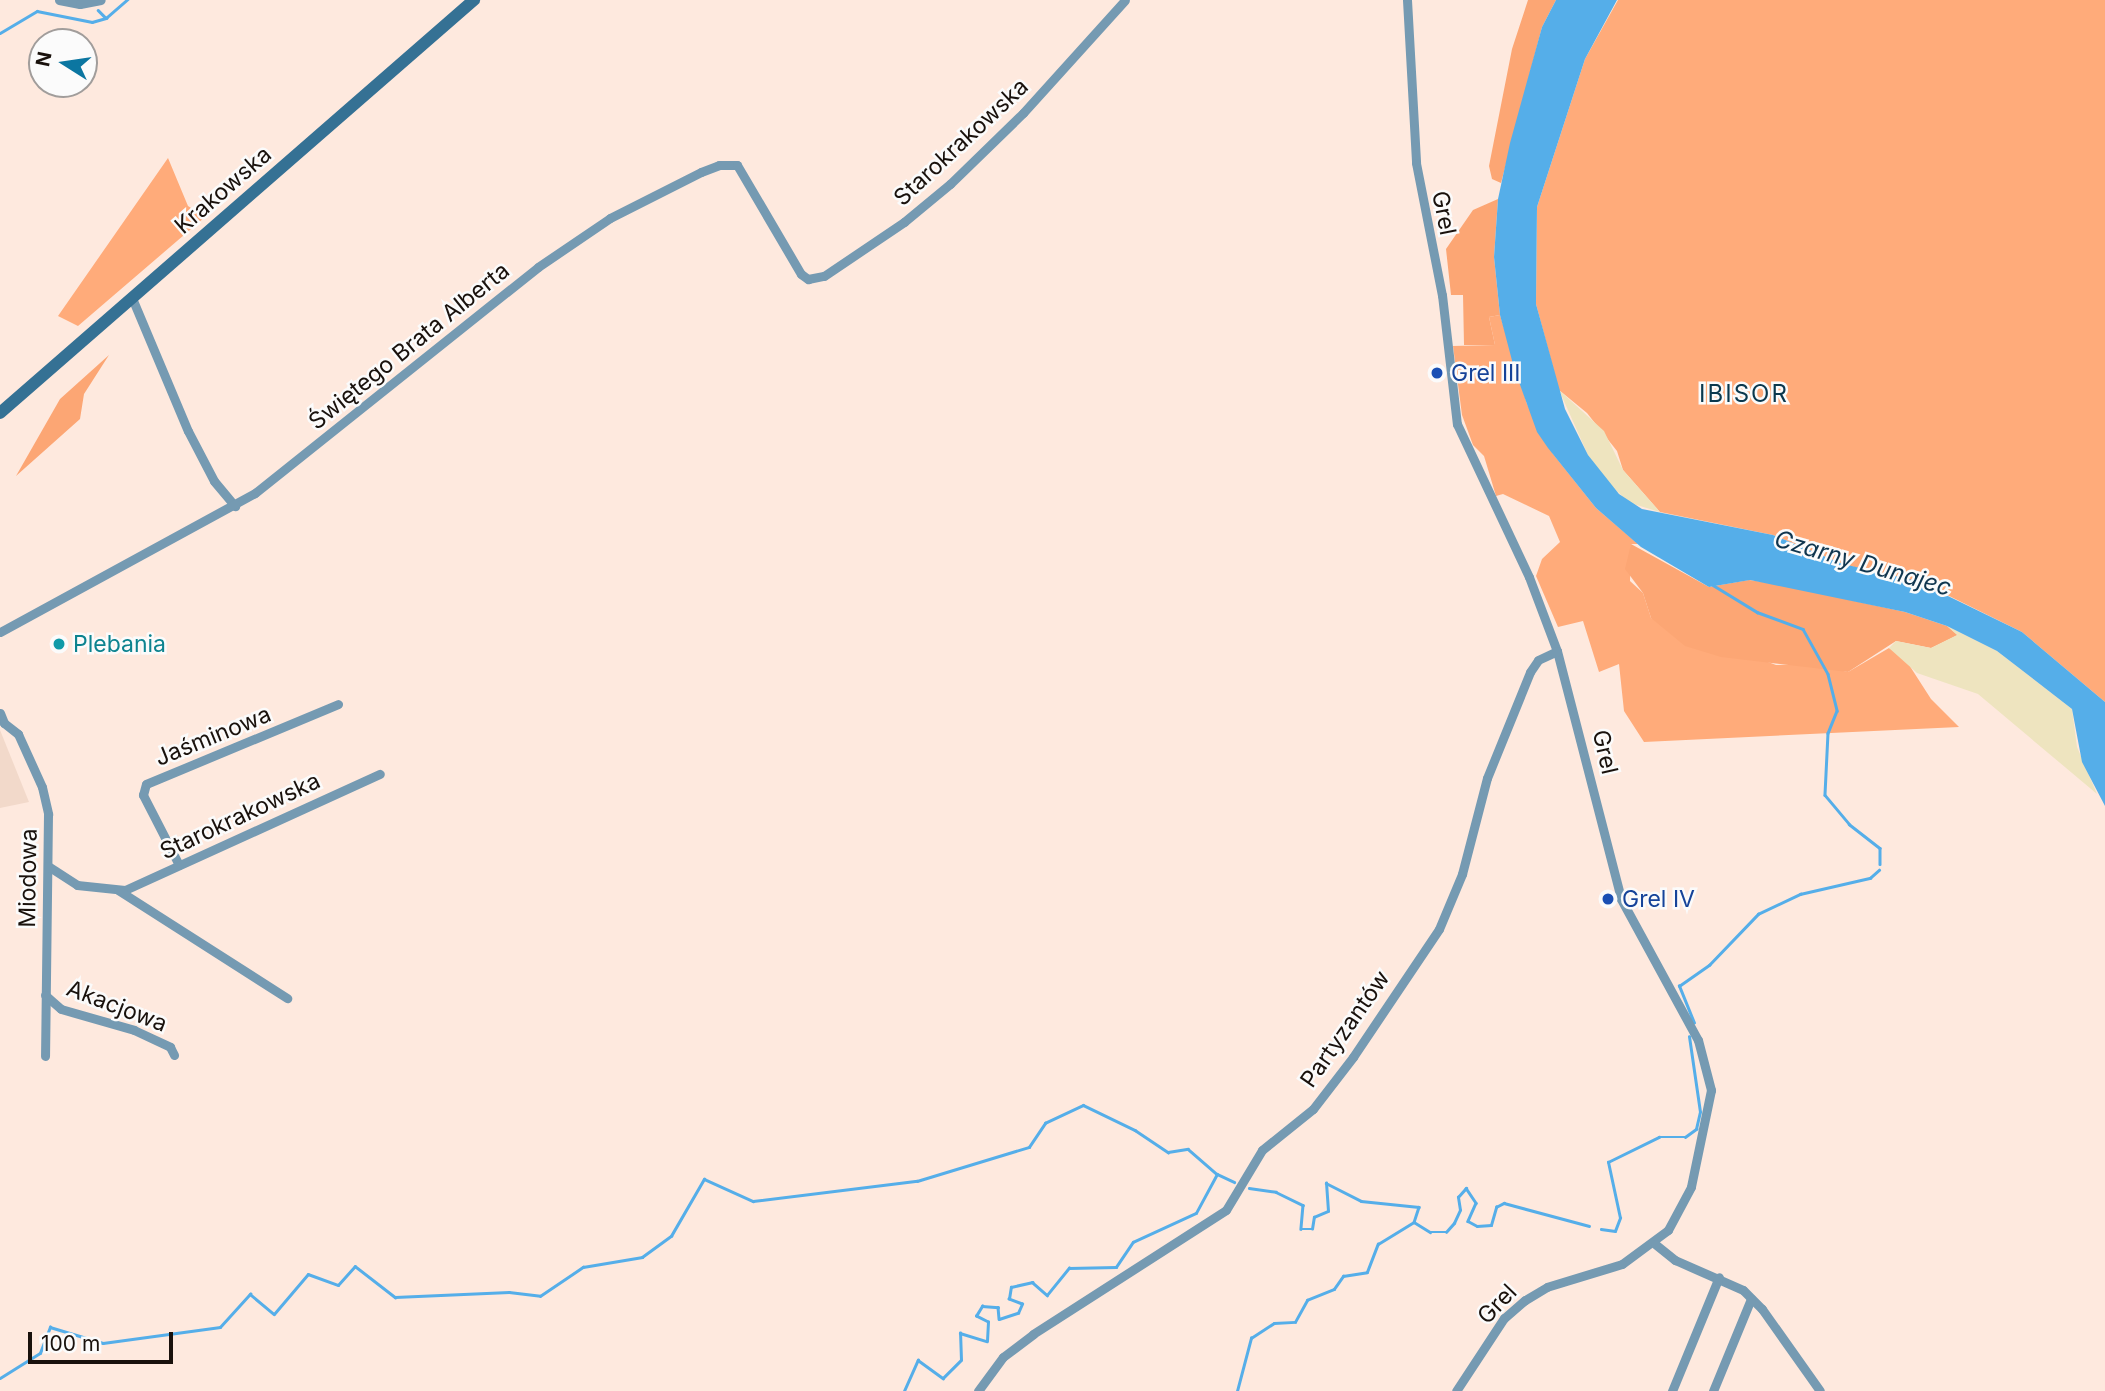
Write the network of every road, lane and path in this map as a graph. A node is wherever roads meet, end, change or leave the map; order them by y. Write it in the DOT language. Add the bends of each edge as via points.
graph roads {
  1 [pos="101,0"];
  2 [pos="474,0"];
  3 [pos="1125,0"];
  4 [pos="1408,0"];
  5 [pos="61,1"];
  6 [pos="801,274"];
  7 [pos="132,298"];
  8 [pos="0,413"];
  9 [pos="234,506"];
  10 [pos="0,632"];
  11 [pos="1558,651"];
  12 [pos="338,705"];
  13 [pos="0,713"];
  14 [pos="380,774"];
  15 [pos="178,865"];
  16 [pos="48,866"];
  17 [pos="116,889"];
  18 [pos="45,995"];
  19 [pos="287,998"];
  20 [pos="174,1055"];
  21 [pos="45,1056"];
  22 [pos="1655,1244"];
  23 [pos="1720,1277"];
  24 [pos="1751,1298"];
  25 [pos="978,1391"];
  26 [pos="1456,1391"];
  27 [pos="1672,1391"];
  28 [pos="1713,1391"];
  29 [pos="1820,1391"];
  1 -- 5 [label="street"];
  2 -- 7 [label="main road, Krakowska"];
  3 -- 6 [label="street, Starokrakowska" via="1023,113 926,205 824,276 808,279"];
  4 -- 11 [label="street, Grel" via="1416,163 1442,295 1457,424 1529,577"];
  6 -- 9 [label="street, Świętego Brata Alberta" via="744,171 732,163 701,172 610,218 538,267 280,476"];
  7 -- 8 [label="main road, Krakowska"];
  7 -- 9 [label="street" via="188,431 214,481"];
  9 -- 10 [label="street, Świętego Brata Alberta"];
  11 -- 22 [label="street, Grel" via="1621,900 1698,1040 1710,1079 1710,1106 1690,1187 1676,1218"];
  11 -- 25 [label="street, Partyzantów" via="1538,660 1530,672 1487,778 1462,874 1439,929 1313,1109 1262,1150 1226,1210 1033,1334 1003,1357"];
  12 -- 15 [label="street, Jaśminowa" via="146,784 143,795"];
  13 -- 16 [label="street, Miodowa" via="18,734 42,787 48,814"];
  14 -- 15 [label="street, Starokrakowska"];
  15 -- 17 [label="street, Starokrakowska" via="125,890"];
  16 -- 17 [label="street, Starokrakowska" via="76,885"];
  16 -- 18 [label="street, Miodowa"];
  17 -- 19 [label="street, Starokrakowska"];
  18 -- 20 [label="street, Akacjowa" via="61,1009 134,1030 170,1047"];
  18 -- 21 [label="street, Miodowa"];
  22 -- 23 [label="street" via="1675,1260"];
  22 -- 26 [label="street, Grel" via="1622,1264 1547,1287 1525,1300 1504,1318"];
  23 -- 24 [label="street"];
  23 -- 27 [label="street"];
  24 -- 28 [label="street"];
  24 -- 29 [label="street"];
}
